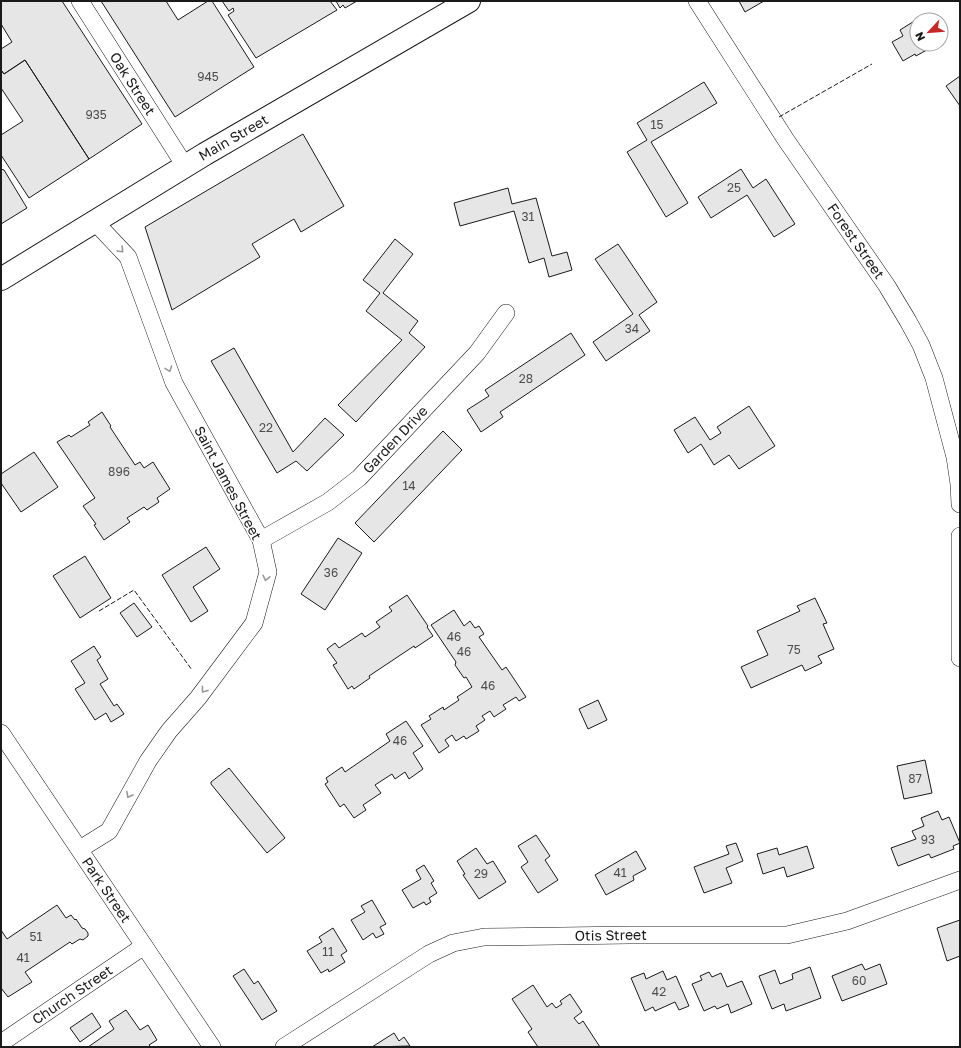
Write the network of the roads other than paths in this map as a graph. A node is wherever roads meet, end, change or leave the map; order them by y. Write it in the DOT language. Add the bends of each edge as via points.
graph roads {
  1 [pos="80,1"];
  2 [pos="468,1"];
  3 [pos="697,1"];
  4 [pos="185,166"];
  5 [pos="94,221"];
  6 [pos="1,279"];
  7 [pos="506,313"];
  8 [pos="960,504"];
  9 [pos="960,536"];
  10 [pos="261,540"];
  11 [pos="960,658"];
  12 [pos="1,733"];
  13 [pos="80,850"];
  14 [pos="960,880"];
  15 [pos="144,946"];
  16 [pos="1,1043"];
  17 [pos="212,1047"];
  18 [pos="284,1047"];
  1 -- 4 [label="street, Oak Street"];
  2 -- 4 [label="main road, Main Street"];
  3 -- 8 [label="street, Forest Street" via="786,140 887,286 912,327 936,385 955,457"];
  4 -- 5 [label="main road, Main Street"];
  5 -- 6 [label="main road, Main Street"];
  5 -- 10 [label="street, Saint James Street, one-way" via="128,257 174,383"];
  7 -- 10 [label="street, Garden Drive" via="477,353 359,478 328,502"];
  9 -- 11 [label="street"];
  10 -- 13 [label="street, Saint James Street, one-way" via="268,572 254,623 148,761 109,831"];
  12 -- 13 [label="street, Park Street"];
  13 -- 15 [label="street, Park Street"];
  14 -- 18 [label="street, Otis Street" via="847,921 787,935 491,937 453,943 429,954"];
  15 -- 16 [label="street, Church Street"];
  15 -- 17 [label="street, Park Street"];
}
